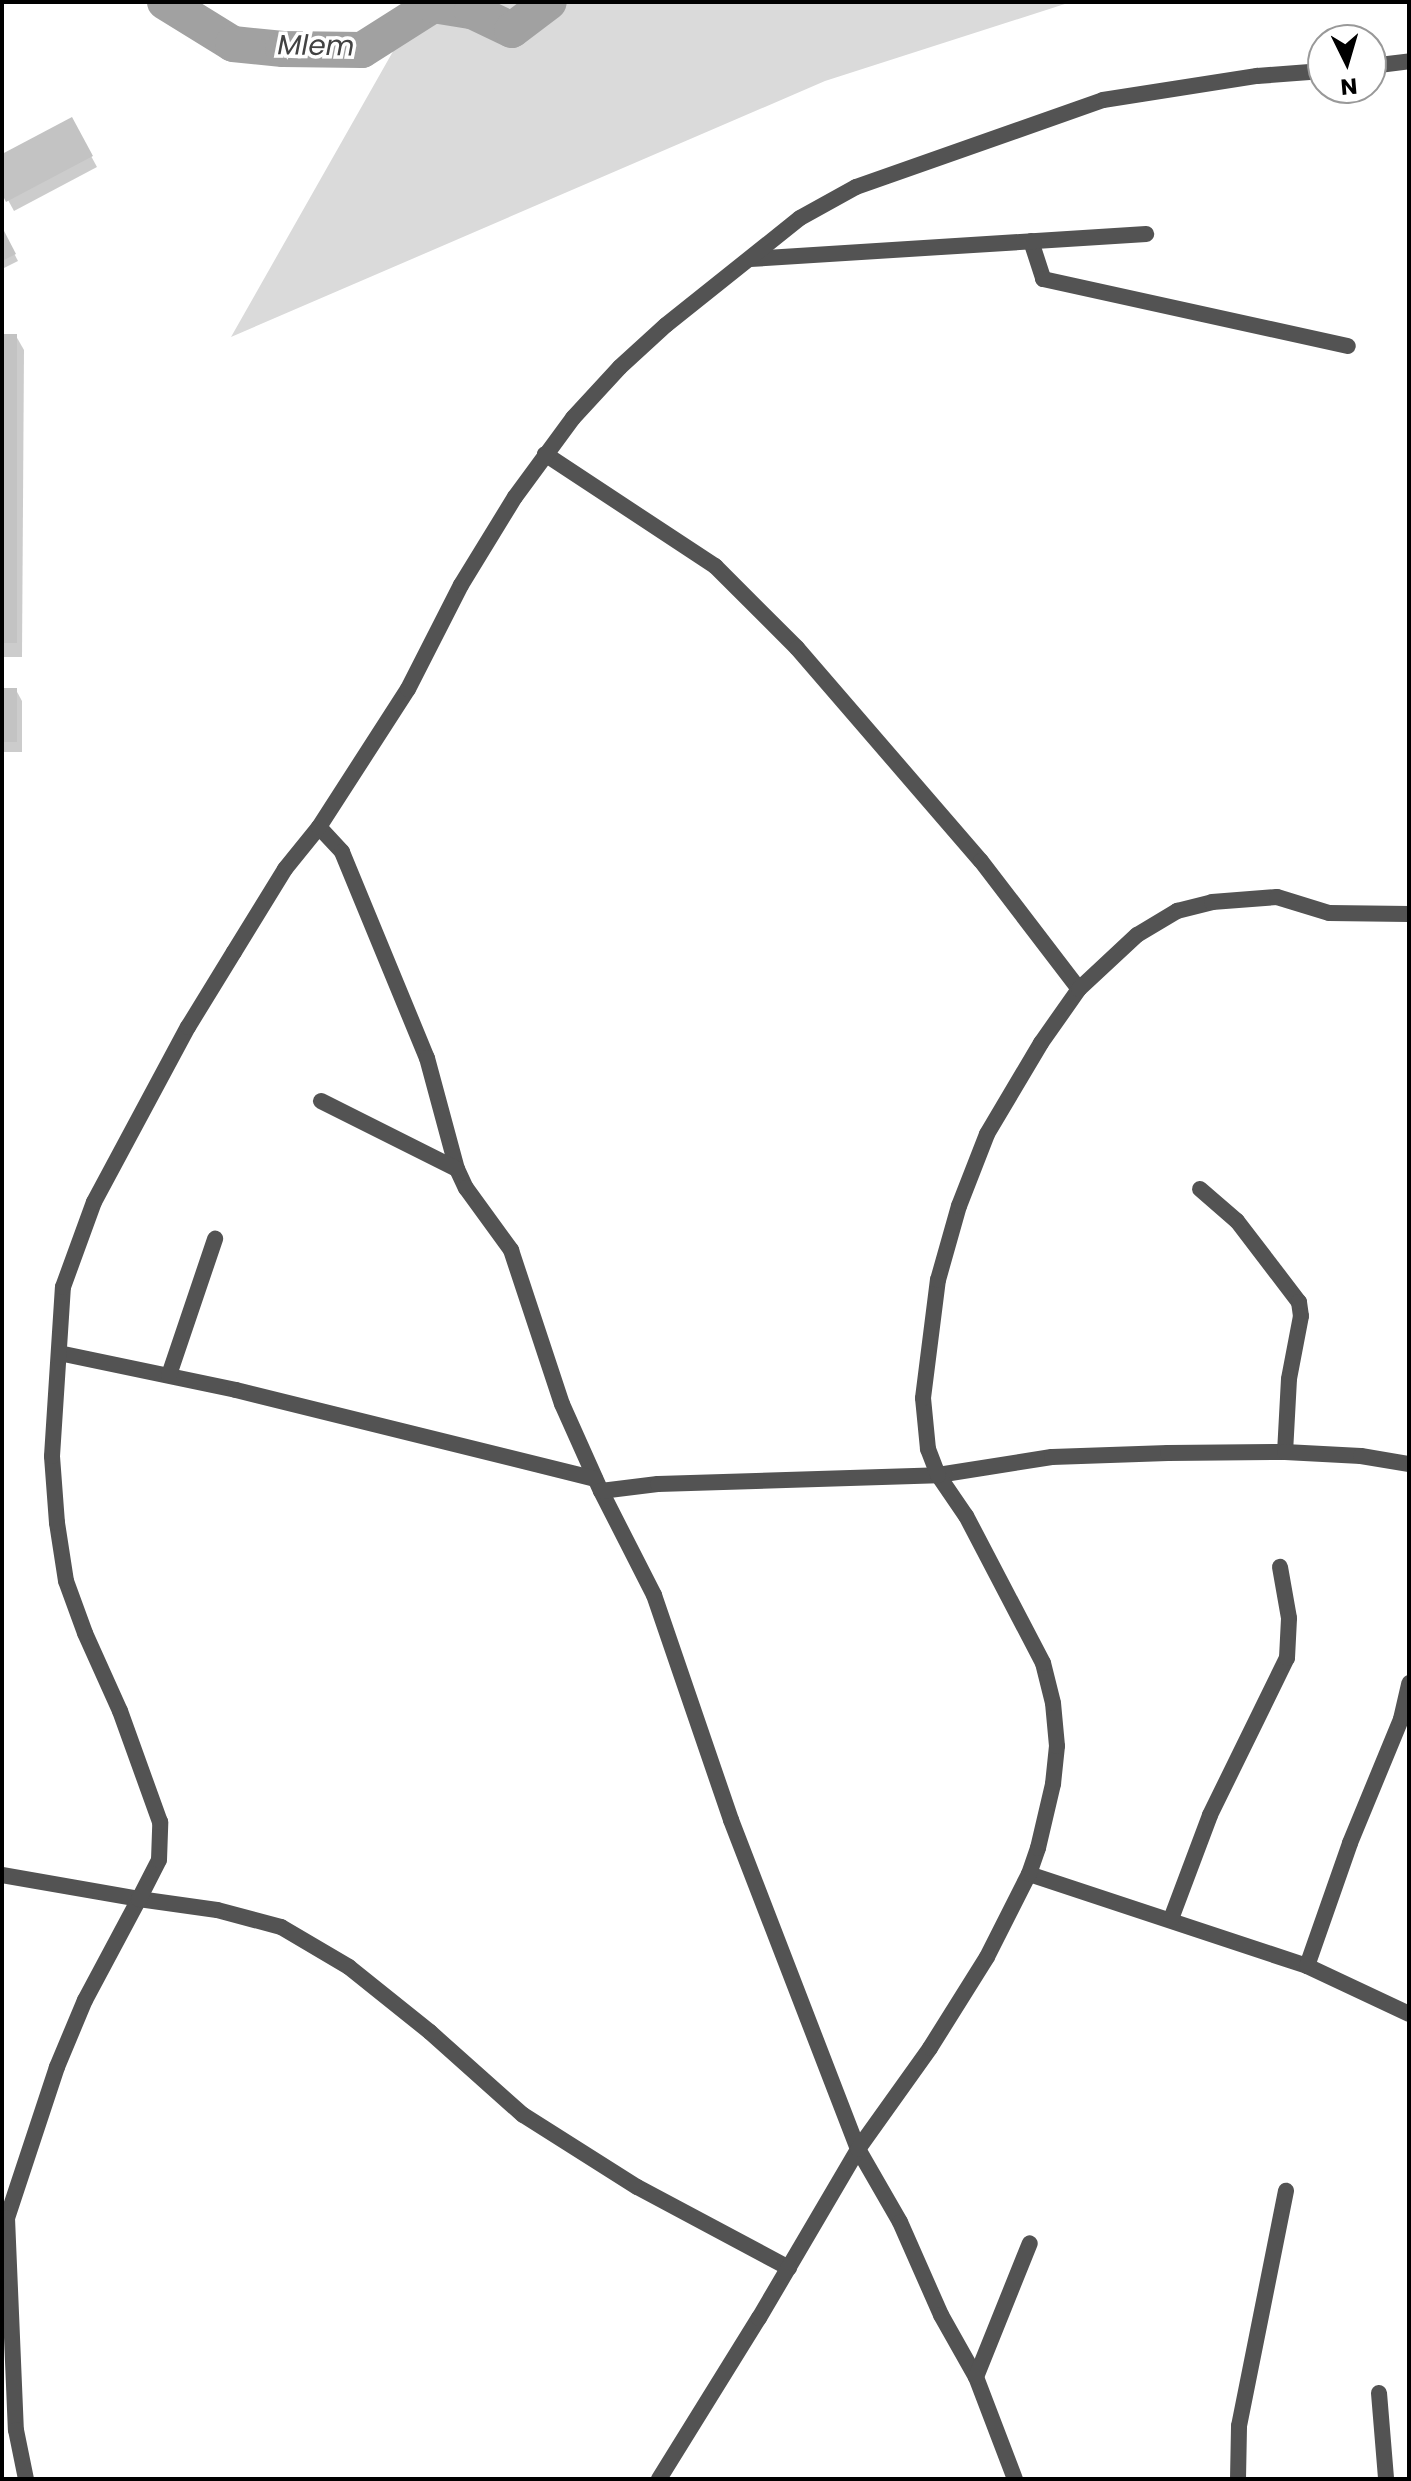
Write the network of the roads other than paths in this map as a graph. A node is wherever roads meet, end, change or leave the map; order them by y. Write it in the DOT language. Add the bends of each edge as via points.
graph roads {
  1 [pos="1409,61"];
  2 [pos="1387,64"];
  3 [pos="1307,72"];
  4 [pos="1146,234"];
  5 [pos="1031,241"];
  6 [pos="750,259"];
  7 [pos="1348,346"];
  8 [pos="545,454"];
  9 [pos="319,827"];
  10 [pos="1409,914"];
  11 [pos="1079,989"];
  12 [pos="321,1101"];
  13 [pos="457,1169"];
  14 [pos="1200,1189"];
  15 [pos="215,1239"];
  16 [pos="59,1353"];
  17 [pos="169,1375"];
  18 [pos="1285,1452"];
  19 [pos="1409,1464"];
  20 [pos="938,1475"];
  21 [pos="598,1485"];
  22 [pos="1280,1567"];
  23 [pos="1409,1683"];
  24 [pos="1029,1874"];
  25 [pos="2,1875"];
  26 [pos="139,1899"];
  27 [pos="1171,1919"];
  28 [pos="1307,1966"];
  29 [pos="1409,2014"];
  30 [pos="858,2149"];
  31 [pos="1286,2191"];
  32 [pos="1030,2243"];
  33 [pos="789,2268"];
  34 [pos="976,2377"];
  35 [pos="1379,2393"];
  36 [pos="26,2479"];
  37 [pos="659,2479"];
  38 [pos="1015,2479"];
  39 [pos="1238,2479"];
  40 [pos="1386,2479"];
  1 -- 2 [label="street"];
  3 -- 6 [label="street" via="1103,100 1064,111 856,187 800,218"];
  4 -- 5 [label="street"];
  5 -- 6 [label="street"];
  5 -- 7 [label="street" via="1043,279"];
  6 -- 8 [label="street" via="620,367"];
  8 -- 9 [label="street" via="461,585 408,689"];
  8 -- 11 [label="street" via="715,566 797,648 981,861"];
  9 -- 13 [label="street" via="342,852 427,1058"];
  9 -- 16 [label="street" via="285,869 188,1027 94,1202 63,1287"];
  10 -- 11 [label="street" via="1329,913 1277,897 1212,902 1177,911 1137,935"];
  11 -- 20 [label="street" via="987,1134 955,1221 938,1280 923,1398 928,1449"];
  12 -- 13 [label="street"];
  13 -- 21 [label="street" via="511,1250 562,1404"];
  14 -- 18 [label="street" via="1237,1221 1299,1302"];
  15 -- 17 [label="street"];
  16 -- 17 [label="street"];
  16 -- 26 [label="street" via="52,1456 66,1581 160,1822 159,1860"];
  17 -- 21 [label="street"];
  18 -- 19 [label="street"];
  18 -- 20 [label="street" via="1052,1457"];
  20 -- 21 [label="street"];
  20 -- 24 [label="street" via="966,1516 1043,1663 1053,1703 1053,1784"];
  21 -- 30 [label="street" via="654,1595 731,1820"];
  22 -- 27 [label="street" via="1289,1618 1287,1658 1210,1815"];
  23 -- 28 [label="street" via="1401,1719"];
  24 -- 27 [label="street"];
  24 -- 30 [label="street" via="979,1970"];
  25 -- 26 [label="street"];
  26 -- 33 [label="street" via="217,1910 281,1927 349,1967 523,2115 637,2187"];
  26 -- 36 [label="street" via="85,2000 57,2067 7,2218 16,2430"];
  27 -- 28 [label="street"];
  28 -- 29 [label="street"];
  30 -- 33 [label="street"];
  30 -- 34 [label="street"];
  31 -- 39 [label="street" via="1239,2426"];
  32 -- 34 [label="street"];
  33 -- 37 [label="street"];
  34 -- 38 [label="street"];
  35 -- 40 [label="street"];
}
